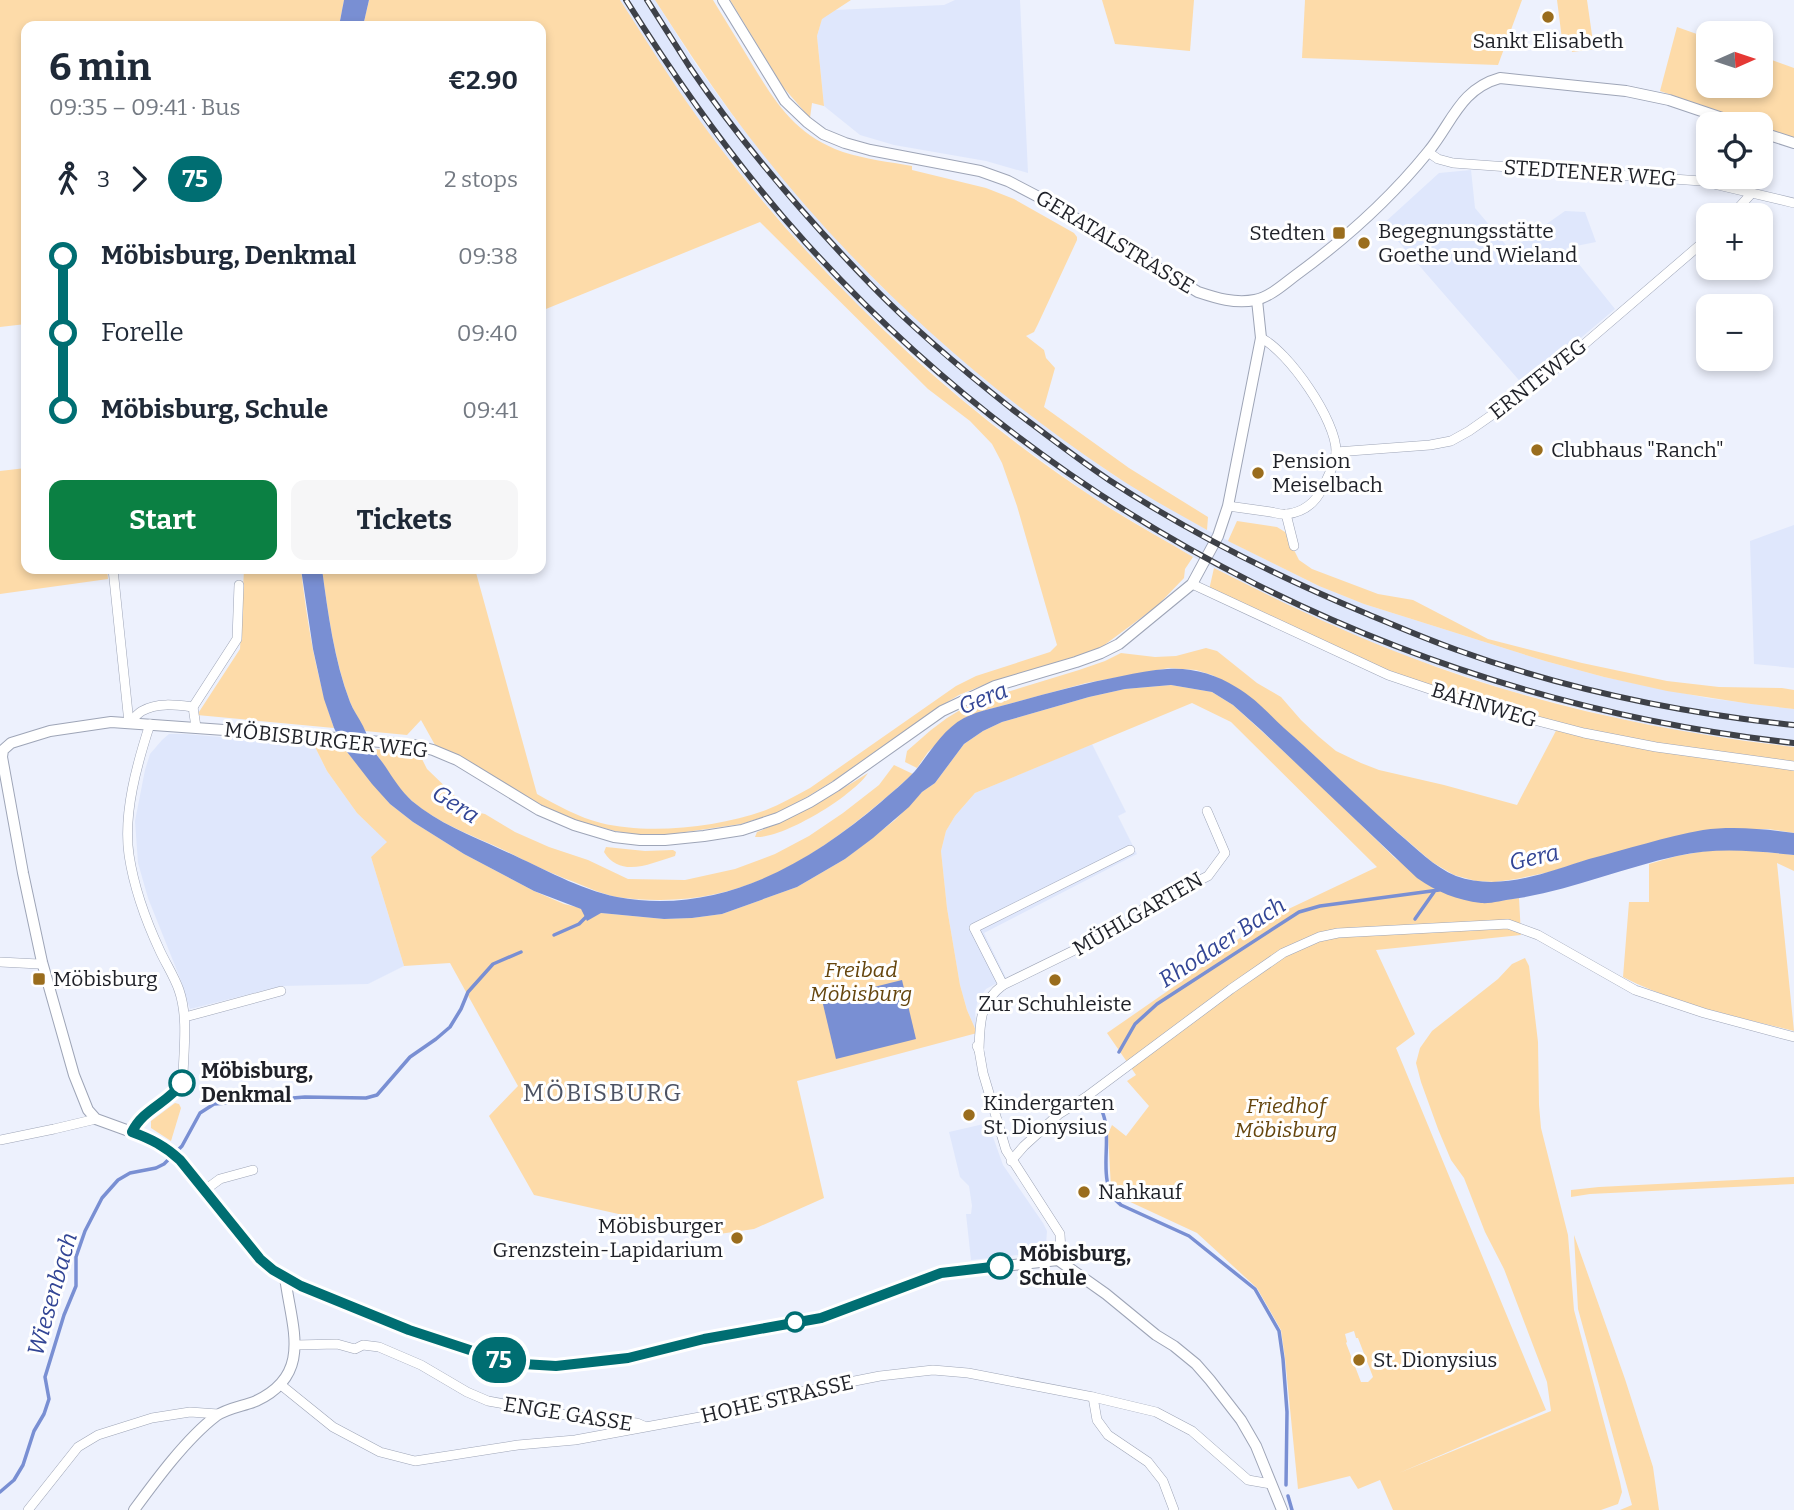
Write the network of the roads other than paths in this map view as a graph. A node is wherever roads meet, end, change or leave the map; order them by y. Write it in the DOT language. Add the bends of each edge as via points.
graph roads {
  1 [pos="723,0"];
  2 [pos="1704,112"];
  3 [pos="1773,136"];
  4 [pos="1794,143"];
  5 [pos="1429,152"];
  6 [pos="1751,194"];
  7 [pos="1743,203"];
  8 [pos="1794,203"];
  9 [pos="1696,248"];
  10 [pos="1256,300"];
  11 [pos="1261,338"];
  12 [pos="1336,452"];
  13 [pos="1228,506"];
  14 [pos="1286,514"];
  15 [pos="1293,546"];
  16 [pos="114,574"];
  17 [pos="1192,584"];
  18 [pos="239,585"];
  19 [pos="193,707"];
  20 [pos="129,723"];
  21 [pos="149,724"];
  22 [pos="196,727"];
  23 [pos="2,747"];
  24 [pos="1794,766"];
  25 [pos="1207,811"];
  26 [pos="1130,850"];
  27 [pos="0,962"];
  28 [pos="42,962"];
  29 [pos="1003,985"];
  30 [pos="281,991"];
  31 [pos="185,1017"];
  32 [pos="1794,1037"];
  33 [pos="974,1041"];
  34 [pos="979,1050"];
  35 [pos="96,1118"];
  36 [pos="132,1132"];
  37 [pos="0,1140"];
  38 [pos="1011,1161"];
  39 [pos="253,1170"];
  40 [pos="205,1190"];
  41 [pos="1058,1260"];
  42 [pos="285,1278"];
  43 [pos="296,1345"];
  44 [pos="281,1385"];
  45 [pos="1093,1396"];
  46 [pos="218,1414"];
  47 [pos="646,1426"];
  48 [pos="1271,1484"];
  49 [pos="137,1509"];
  50 [pos="28,1510"];
  51 [pos="1174,1510"];
  52 [pos="1282,1510"];
  1 -- 10 [label="street, GERATALSTRASSE" via="785,101 823,134 870,150 980,171 1008,181 1198,292 1236,302"];
  2 -- 5 [label="street" via="1626,91 1500,78 1476,88"];
  3 -- 4 [label="street"];
  5 -- 6 [label="street, STEDTENER WEG" via="1454,163 1701,181"];
  5 -- 10 [label="street" via="1342,239"];
  6 -- 7 [label="street"];
  6 -- 8 [label="street, STEDTENER WEG"];
  9 -- 12 [label="street, ERNTEWEG" via="1546,377 1469,431 1430,445"];
  10 -- 11 [label="street, MÖBISBURGER WEG"];
  11 -- 12 [label="street" via="1299,373 1332,432"];
  11 -- 13 [label="street, MÖBISBURGER WEG"];
  12 -- 14 [label="street" via="1318,498"];
  13 -- 14 [label="street"];
  13 -- 17 [label="street, MÖBISBURGER WEG"];
  14 -- 15 [label="street"];
  16 -- 20 [label="street"];
  17 -- 22 [label="street, MÖBISBURGER WEG" via="1119,644 995,686 942,711 836,786 778,818 704,836 652,840 591,831 539,810 457,760 414,745"];
  17 -- 24 [label="street, BAHNWEG" via="1388,675 1477,705 1656,747"];
  18 -- 19 [label="street" via="237,639"];
  19 -- 20 [label="street" via="164,705 143,710"];
  19 -- 22 [label="street"];
  20 -- 21 [label="street, MÖBISBURGER WEG"];
  20 -- 23 [label="street, MÖBISBURGER WEG" via="50,731"];
  21 -- 22 [label="street, MÖBISBURGER WEG"];
  21 -- 31 [label="street" via="128,813 129,854 140,901 179,991"];
  23 -- 28 [label="street" via="9,804"];
  25 -- 29 [label="street, MÜHLGARTEN" via="1225,853 1208,876 1143,909 1134,921"];
  26 -- 29 [label="street" via="974,928"];
  27 -- 28 [label="street"];
  28 -- 35 [label="street" via="77,1083"];
  29 -- 34 [label="street, MÜHLGARTEN" via="985,1005"];
  30 -- 31 [label="street"];
  31 -- 36 [label="street" via="182,1083 140,1119"];
  32 -- 38 [label="street" via="1635,990 1538,935 1508,924 1338,933 1283,953 1231,989 1059,1114"];
  33 -- 34 [label="street, MÜHLGARTEN"];
  34 -- 38 [label="street, MÜHLGARTEN"];
  35 -- 36 [label="street"];
  35 -- 37 [label="street"];
  36 -- 40 [label="street" via="171,1151"];
  38 -- 41 [label="street, MÜHLGARTEN" via="1060,1234"];
  39 -- 40 [label="street" via="220,1179"];
  40 -- 42 [label="street" via="260,1259"];
  41 -- 42 [label="street" via="941,1273 821,1318 628,1358 556,1366 484,1355 409,1330"];
  41 -- 48 [label="street" via="1196,1364 1241,1420"];
  42 -- 43 [label="street"];
  43 -- 44 [label="street" via="292,1368"];
  43 -- 47 [label="street, ENGE GASSE" via="379,1347 488,1401"];
  44 -- 46 [label="street" via="257,1400"];
  44 -- 47 [label="street, HOHE STRASSE" via="333,1427 380,1452 415,1461"];
  45 -- 47 [label="street, HOHE STRASSE" via="933,1370 880,1376"];
  45 -- 48 [label="street, HOHE STRASSE" via="1156,1412 1192,1431 1248,1480"];
  45 -- 51 [label="street" via="1097,1420 1108,1435 1148,1462 1163,1481"];
  46 -- 49 [label="street" via="186,1444"];
  46 -- 50 [label="street" via="190,1412 152,1418 99,1435 78,1447"];
  48 -- 52 [label="street"];
}
